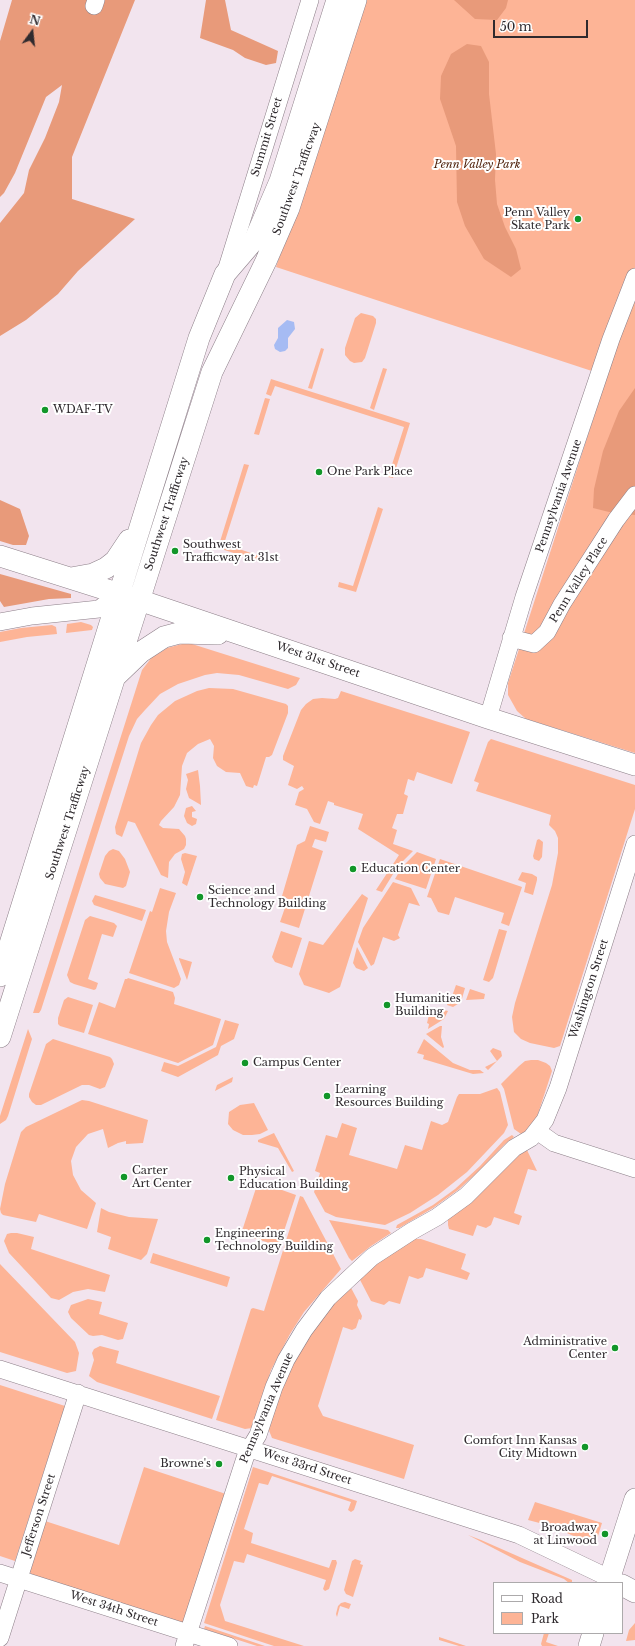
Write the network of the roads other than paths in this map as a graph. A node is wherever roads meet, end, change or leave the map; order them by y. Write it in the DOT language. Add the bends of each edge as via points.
graph roads {
  1 [pos="310,0"];
  2 [pos="337,0"];
  3 [pos="356,0"];
  4 [pos="225,274"];
  5 [pos="635,277"];
  6 [pos="635,495"];
  7 [pos="143,517"];
  8 [pos="0,556"];
  9 [pos="71,578"];
  10 [pos="142,591"];
  11 [pos="119,594"];
  12 [pos="0,622"];
  13 [pos="244,636"];
  14 [pos="511,638"];
  15 [pos="115,678"];
  16 [pos="488,718"];
  17 [pos="635,765"];
  18 [pos="635,844"];
  19 [pos="1,969"];
  20 [pos="0,1037"];
  21 [pos="537,1131"];
  22 [pos="635,1169"];
  23 [pos="0,1369"];
  24 [pos="78,1393"];
  25 [pos="250,1448"];
  26 [pos="635,1499"];
  27 [pos="0,1573"];
  28 [pos="19,1579"];
  29 [pos="614,1582"];
  30 [pos="623,1586"];
  31 [pos="635,1592"];
  32 [pos="593,1634"];
  33 [pos="0,1638"];
  34 [pos="186,1639"];
  35 [pos="229,1646"];
  36 [pos="588,1646"];
  1 -- 4 [label="street, Summit Street"];
  2 -- 4 [label="main road, Southwest Trafficway" via="280,180 255,239"];
  3 -- 10 [label="main road, Southwest Trafficway" via="291,201 266,261 212,372"];
  4 -- 7 [label="main road, Southwest Trafficway" via="199,338"];
  5 -- 14 [label="street, Pennsylvania Avenue" via="611,339"];
  6 -- 14 [label="street, Penn Valley Place" via="595,552 547,632 534,644"];
  7 -- 9 [label="main road" via="115,561 93,574"];
  7 -- 11 [label="main road, Southwest Trafficway"];
  8 -- 9 [label="main road, West 31st Street"];
  9 -- 11 [label="main road, West 31st Street"];
  10 -- 11 [label="main road, West 31st Street"];
  10 -- 13 [label="main road, West 31st Street"];
  10 -- 15 [label="main road, Southwest Trafficway"];
  11 -- 12 [label="street" via="99,610 32,616"];
  11 -- 19 [label="main road, Southwest Trafficway"];
  13 -- 15 [label="main road" via="179,633 164,637 141,652"];
  13 -- 16 [label="main road, West 31st Street"];
  14 -- 16 [label="street, Pennsylvania Avenue"];
  15 -- 20 [label="main road, Southwest Trafficway"];
  16 -- 17 [label="main road, West 31st Street"];
  18 -- 21 [label="street, Washington Street" via="558,1088 545,1120"];
  21 -- 22 [label="street" via="554,1143"];
  21 -- 25 [label="street, Pennsylvania Avenue" via="531,1138 514,1148 466,1196 372,1257 328,1298 286,1360 258,1435"];
  23 -- 24 [label="street, West 33rd Street"];
  24 -- 25 [label="street, West 33rd Street"];
  24 -- 28 [label="street, Jefferson Street"];
  25 -- 29 [label="street, West 33rd Street" via="519,1535"];
  25 -- 34 [label="street, Pennsylvania Avenue"];
  26 -- 29 [label="main road"];
  27 -- 28 [label="street, West 34th Street"];
  28 -- 33 [label="street, Jefferson Street"];
  28 -- 34 [label="street, West 34th Street"];
  30 -- 31 [label="main road"];
  32 -- 36 [label="main road"];
  34 -- 35 [label="street, West 34th Street"];
}
